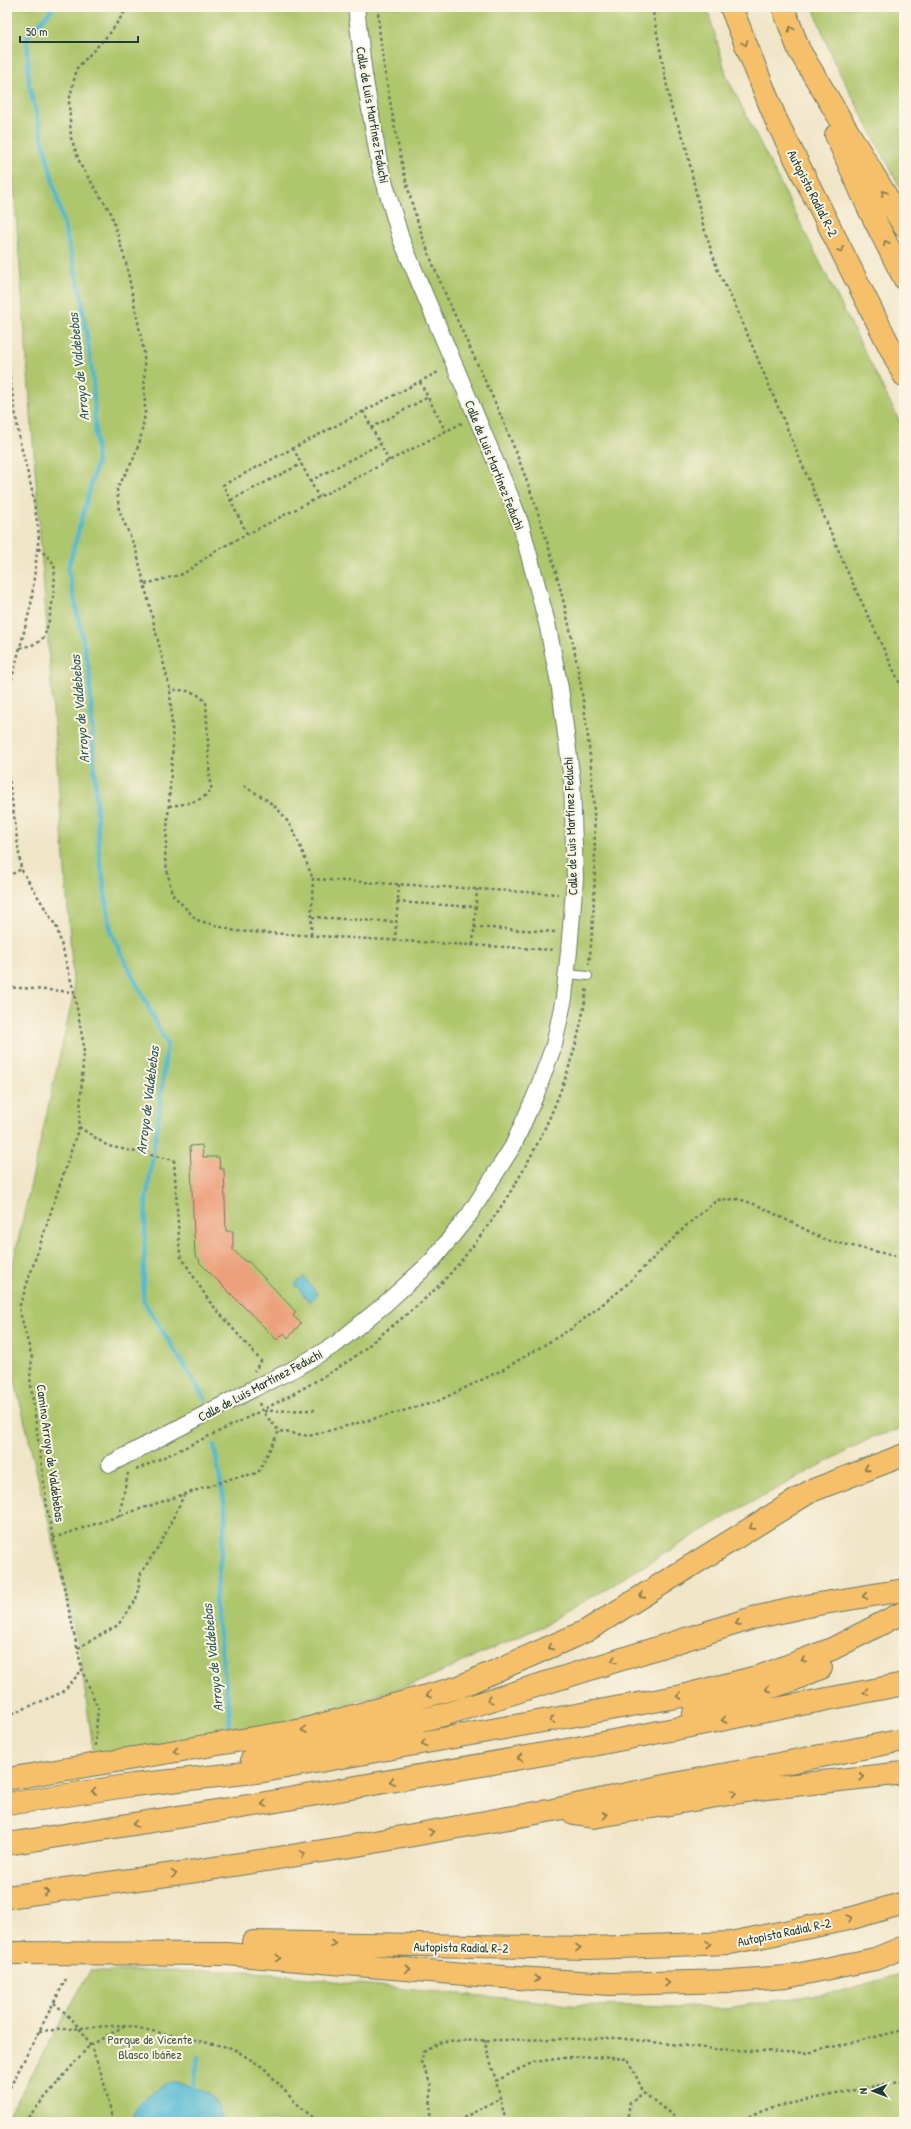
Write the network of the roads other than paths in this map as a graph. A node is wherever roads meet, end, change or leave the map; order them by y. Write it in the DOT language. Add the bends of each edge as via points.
graph roads {
  1 [pos="356,7"];
  2 [pos="731,7"];
  3 [pos="783,7"];
  4 [pos="799,50"];
  5 [pos="904,226"];
  6 [pos="904,278"];
  7 [pos="904,375"];
  8 [pos="567,974"];
  9 [pos="588,976"];
  10 [pos="904,1455"];
  11 [pos="110,1464"];
  12 [pos="904,1590"];
  13 [pos="897,1622"];
  14 [pos="904,1684"];
  15 [pos="904,1740"];
  16 [pos="572,1749"];
  17 [pos="904,1772"];
  18 [pos="7,1779"];
  19 [pos="133,1785"];
  20 [pos="7,1804"];
  21 [pos="553,1810"];
  22 [pos="7,1844"];
  23 [pos="7,1897"];
  24 [pos="904,1903"];
  25 [pos="904,1947"];
  26 [pos="904,1952"];
  27 [pos="11,1953"];
  28 [pos="875,1959"];
  1 -- 8 [label="street, Calle de Luis Martínez Feduchi" via="364,75 380,167 400,239 521,525 549,630 560,688 572,781 575,878"];
  2 -- 7 [label="highway, Autopista Radial R-2, one-way" via="776,120"];
  4 -- 3 [label="highway, one-way"];
  5 -- 4 [label="highway, one-way"];
  6 -- 4 [label="highway, one-way" via="868,207"];
  8 -- 9 [label="lane"];
  8 -- 11 [label="street, Calle de Luis Martínez Feduchi" via="554,1045 513,1146 470,1215 432,1262 336,1344 292,1370"];
  10 -- 18 [label="highway, one-way" via="811,1491 586,1631 459,1687 302,1730"];
  12 -- 19 [label="highway, one-way" via="812,1605 753,1618 443,1715"];
  13 -- 16 [label="highway, one-way" via="866,1647 793,1680"];
  13 -- 19 [label="highway, one-way" via="761,1676 682,1696 264,1771"];
  14 -- 16 [label="highway, one-way"];
  15 -- 21 [label="highway"];
  16 -- 22 [label="highway, one-way" via="268,1803"];
  21 -- 17 [label="highway, one-way" via="593,1817 758,1789"];
  19 -- 20 [label="highway, one-way"];
  23 -- 21 [label="highway, one-way" via="196,1871"];
  27 -- 24 [label="highway, Autopista Radial R-2, one-way" via="106,1939 590,1948 730,1943 849,1919"];
  25 -- 28 [label="highway"];
  26 -- 28 [label="highway"];
  27 -- 28 [label="highway, one-way" via="226,1954 481,1976 610,1984 786,1977"];
}
